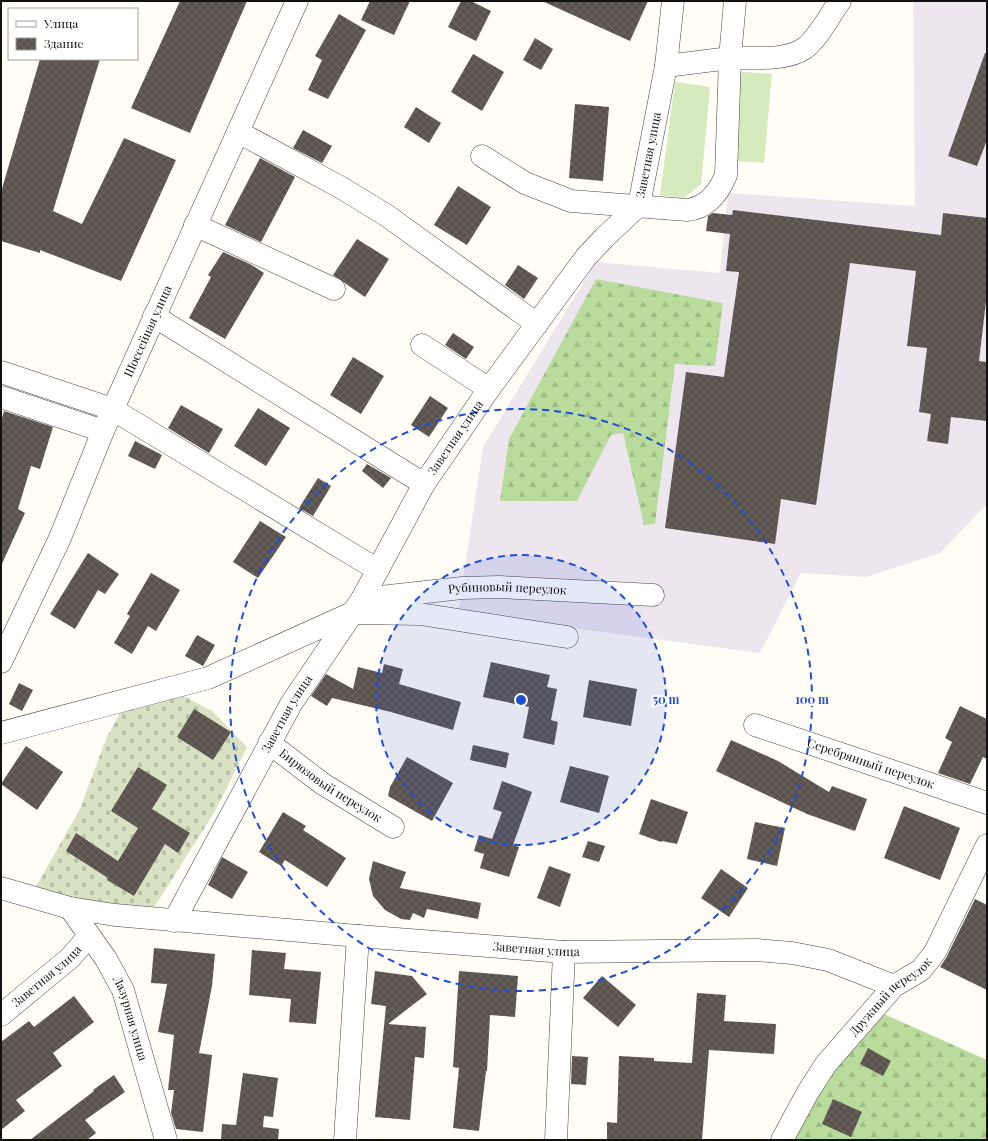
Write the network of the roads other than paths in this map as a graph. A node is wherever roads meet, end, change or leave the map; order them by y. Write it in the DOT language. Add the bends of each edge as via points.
graph roads {
  1 [pos="297,1"];
  2 [pos="673,1"];
  3 [pos="735,1"];
  4 [pos="840,1"];
  5 [pos="730,58"];
  6 [pos="666,66"];
  7 [pos="238,132"];
  8 [pos="482,156"];
  9 [pos="639,205"];
  10 [pos="196,225"];
  11 [pos="334,289"];
  12 [pos="154,316"];
  13 [pos="537,324"];
  14 [pos="422,345"];
  15 [pos="1,372"];
  16 [pos="489,388"];
  17 [pos="1,397"];
  18 [pos="112,409"];
  19 [pos="103,431"];
  20 [pos="424,484"];
  21 [pos="378,570"];
  22 [pos="653,595"];
  23 [pos="357,606"];
  24 [pos="567,637"];
  25 [pos="1,662"];
  26 [pos="755,725"];
  27 [pos="1,733"];
  28 [pos="269,743"];
  29 [pos="987,803"];
  30 [pos="393,828"];
  31 [pos="987,845"];
  32 [pos="1,888"];
  33 [pos="70,908"];
  34 [pos="174,921"];
  35 [pos="89,936"];
  36 [pos="358,936"];
  37 [pos="564,952"];
  38 [pos="894,986"];
  39 [pos="1,1015"];
  40 [pos="166,1140"];
  41 [pos="345,1140"];
  42 [pos="556,1140"];
  43 [pos="782,1140"];
  1 -- 7 [label="street, Шоссейная улица"];
  2 -- 6 [label="street, Заветная улица"];
  3 -- 5 [label="street"];
  4 -- 5 [label="street" via="805,48 793,54 779,56"];
  5 -- 6 [label="street"];
  5 -- 9 [label="street" via="727,166 718,190 703,206 695,209"];
  6 -- 9 [label="street, Заветная улица"];
  7 -- 10 [label="street, Шоссейная улица"];
  7 -- 13 [label="street" via="386,215"];
  8 -- 9 [label="street" via="525,183 571,201 587,204"];
  9 -- 13 [label="street, Заветная улица" via="586,257"];
  10 -- 11 [label="street"];
  10 -- 12 [label="street, Шоссейная улица"];
  12 -- 18 [label="street, Шоссейная улица"];
  12 -- 20 [label="street"];
  13 -- 16 [label="street, Заветная улица"];
  14 -- 16 [label="street"];
  15 -- 18 [label="street"];
  16 -- 20 [label="street, Заветная улица"];
  17 -- 19 [label="street"];
  18 -- 19 [label="street, Шоссейная улица"];
  18 -- 21 [label="street"];
  19 -- 25 [label="street, Шоссейная улица" via="60,538"];
  20 -- 21 [label="street, Заветная улица"];
  21 -- 23 [label="street, Заветная улица"];
  22 -- 23 [label="street, Рубиновый переулок" via="499,587 462,588"];
  23 -- 24 [label="street"];
  23 -- 27 [label="street" via="208,678"];
  23 -- 28 [label="street, Заветная улица" via="291,704"];
  26 -- 29 [label="street, Серебрянный переулок"];
  28 -- 30 [label="street, Бирюзовый переулок" via="323,784"];
  28 -- 34 [label="street, Заветная улица"];
  31 -- 38 [label="street, Дружный переулок" via="935,952 921,970"];
  32 -- 33 [label="street, Заветная улица"];
  33 -- 34 [label="street, Заветная улица"];
  33 -- 35 [label="street, Лазурная улица"];
  34 -- 36 [label="street, Заветная улица"];
  35 -- 39 [label="street, Заветная улица" via="70,958"];
  35 -- 40 [label="street, Лазурная улица" via="106,959 123,990"];
  36 -- 37 [label="street, Заветная улица"];
  36 -- 41 [label="street"];
  37 -- 38 [label="street, Заветная улица" via="757,950 792,953 828,960"];
  37 -- 42 [label="street"];
  38 -- 43 [label="street, Дружный переулок" via="826,1064"];
}
